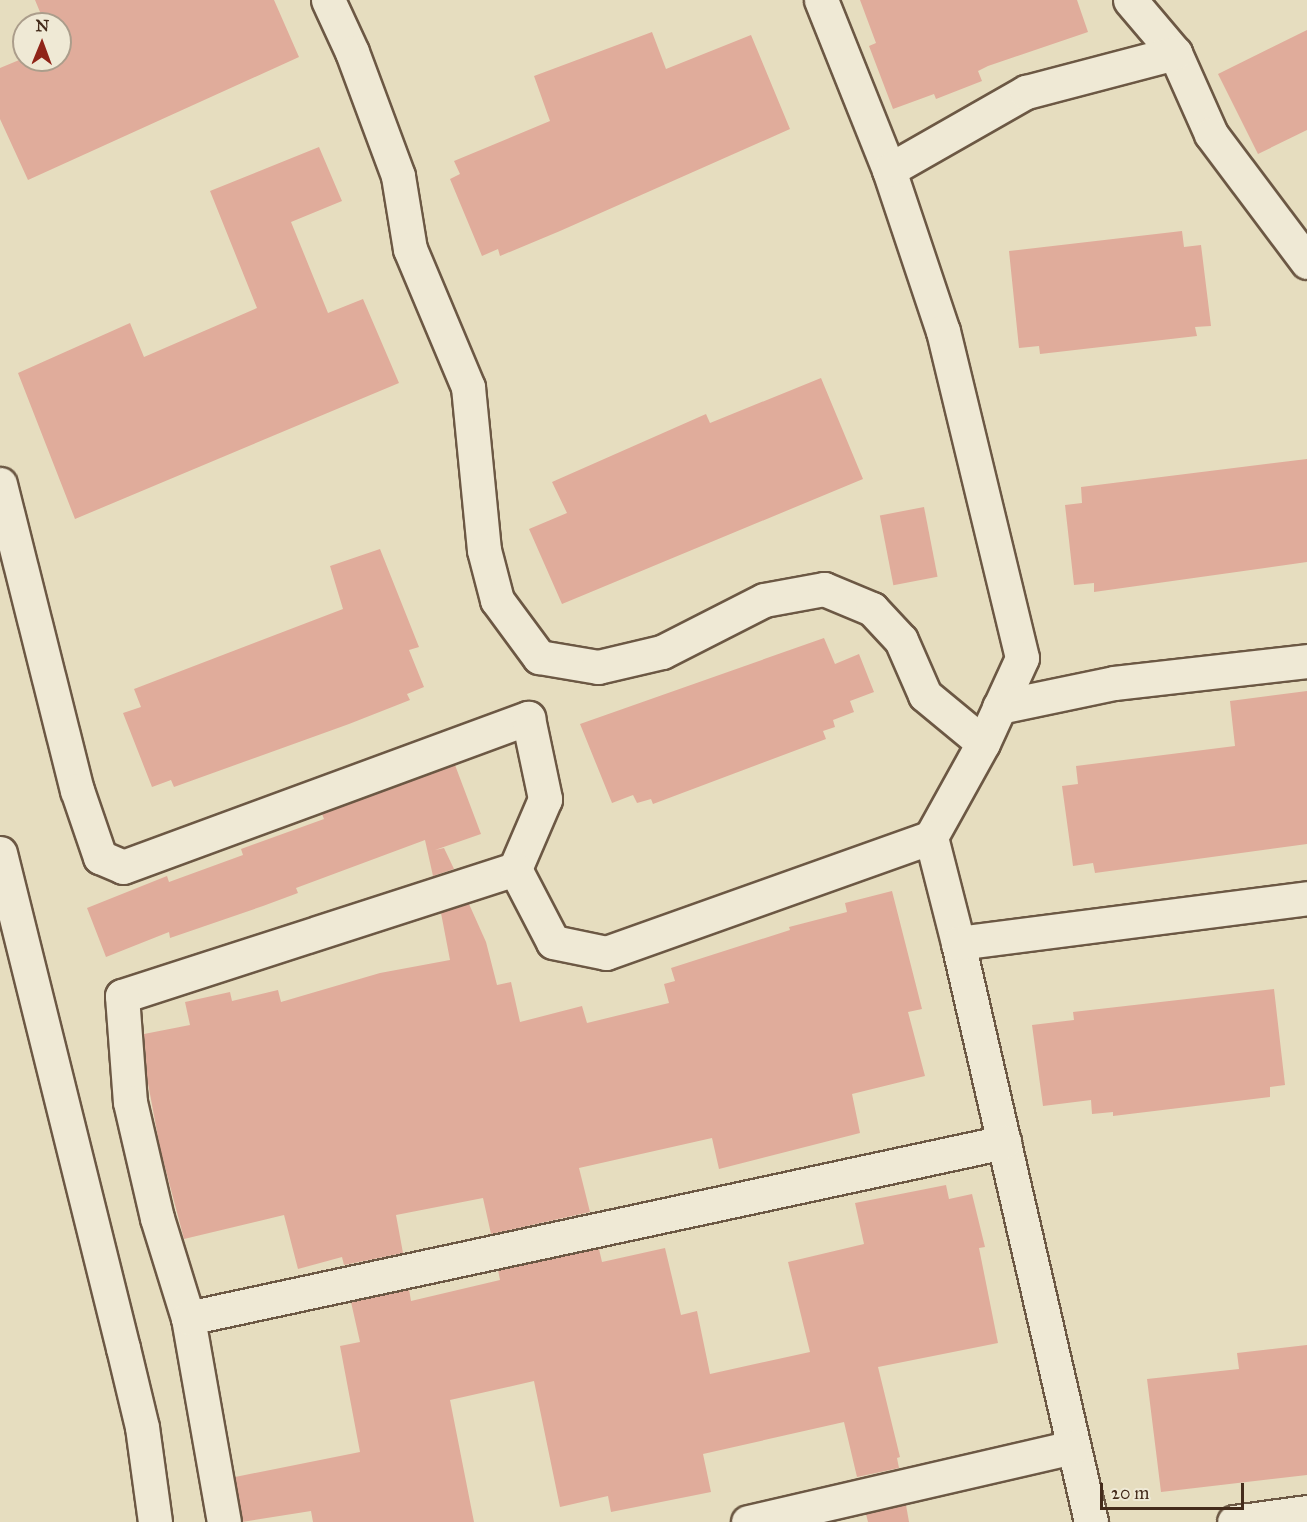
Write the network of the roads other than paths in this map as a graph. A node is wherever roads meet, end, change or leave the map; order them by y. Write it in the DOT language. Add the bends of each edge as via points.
graph roads {
  1 [pos="328,0"];
  2 [pos="821,0"];
  3 [pos="1130,0"];
  4 [pos="1174,53"];
  5 [pos="889,170"];
  6 [pos="1307,262"];
  7 [pos="0,484"];
  8 [pos="1307,661"];
  9 [pos="999,707"];
  10 [pos="983,743"];
  11 [pos="931,837"];
  12 [pos="0,853"];
  13 [pos="515,869"];
  14 [pos="1307,898"];
  15 [pos="958,943"];
  16 [pos="1004,1142"];
  17 [pos="188,1318"];
  18 [pos="1072,1447"];
  19 [pos="1307,1512"];
  20 [pos="155,1522"];
  21 [pos="224,1522"];
  22 [pos="748,1522"];
  23 [pos="1091,1522"];
  24 [pos="1234,1522"];
  1 -- 10 [label="street" via="352,52 398,176 410,249 468,387 484,550 497,600 538,657 598,667 662,652 764,600 824,589 872,609 901,640 925,695"];
  2 -- 5 [label="street"];
  3 -- 4 [label="street"];
  4 -- 5 [label="street" via="1026,92"];
  4 -- 6 [label="street" via="1211,134"];
  5 -- 9 [label="street" via="943,331 1022,658"];
  7 -- 13 [label="street" via="77,790 100,856 123,867 528,718 545,799"];
  8 -- 9 [label="street" via="1114,683"];
  9 -- 10 [label="street"];
  10 -- 11 [label="street"];
  11 -- 13 [label="street" via="606,953 553,942"];
  11 -- 15 [label="street"];
  12 -- 20 [label="street" via="131,1382"];
  13 -- 17 [label="street" via="122,996 130,1102 157,1218"];
  14 -- 15 [label="street"];
  15 -- 16 [label="street"];
  16 -- 17 [label="street"];
  16 -- 18 [label="street"];
  17 -- 21 [label="street"];
  18 -- 22 [label="street"];
  18 -- 23 [label="street"];
  19 -- 24 [label="street"];
}
